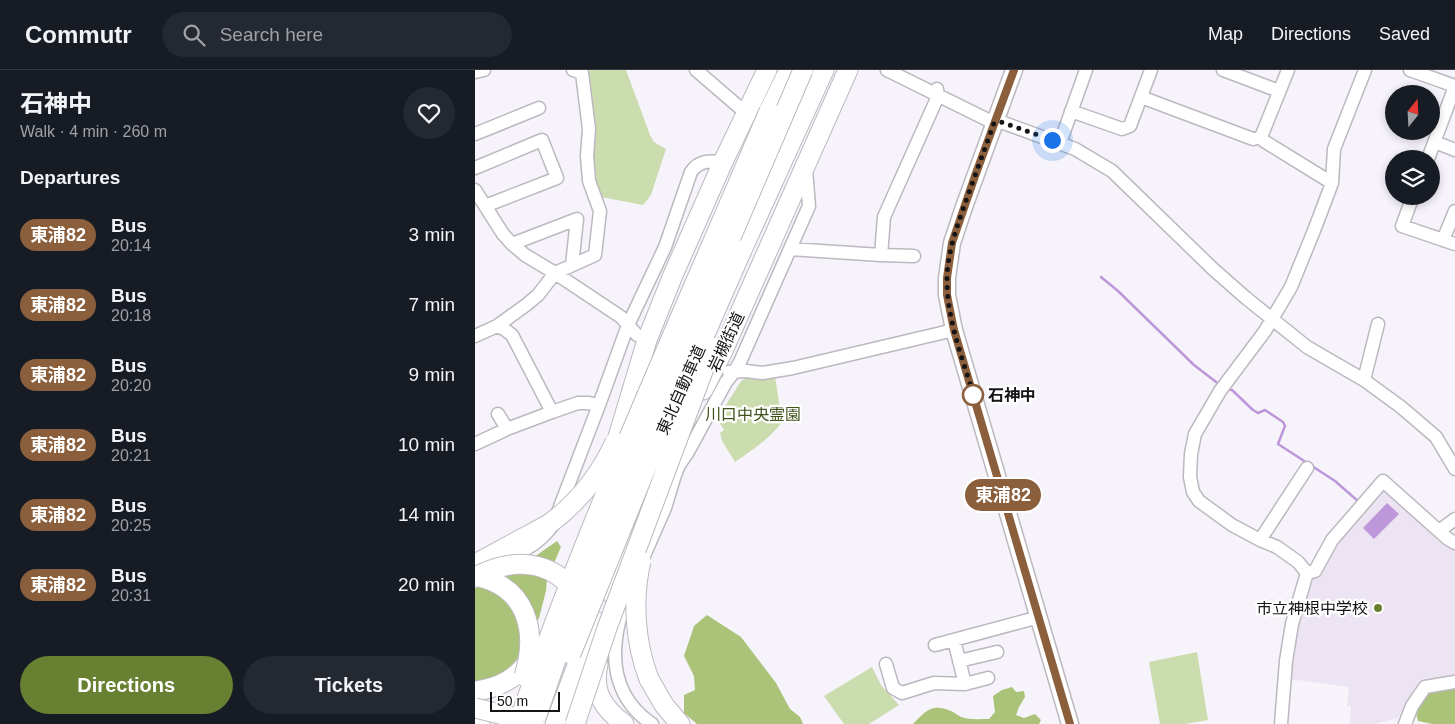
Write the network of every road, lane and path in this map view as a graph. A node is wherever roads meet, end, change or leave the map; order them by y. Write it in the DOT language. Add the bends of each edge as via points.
graph roads {
  1 [pos="484,70"];
  2 [pos="696,70"];
  3 [pos="767,70"];
  4 [pos="789,70"];
  5 [pos="803,70"];
  6 [pos="824,70"];
  7 [pos="848,70"];
  8 [pos="887,70"];
  9 [pos="903,70"];
  10 [pos="1014,70"];
  11 [pos="1086,70"];
  12 [pos="1151,70"];
  13 [pos="1223,70"];
  14 [pos="1288,70"];
  15 [pos="1365,70"];
  16 [pos="1410,70"];
  17 [pos="580,71"];
  18 [pos="475,72"];
  19 [pos="1279,91"];
  20 [pos="938,96"];
  21 [pos="1141,97"];
  22 [pos="539,108"];
  23 [pos="769,111"];
  24 [pos="1071,111"];
  25 [pos="746,113"];
  26 [pos="994,123"];
  27 [pos="475,134"];
  28 [pos="1261,137"];
  29 [pos="1435,142"];
  30 [pos="1060,143"];
  31 [pos="1432,150"];
  32 [pos="1455,150"];
  33 [pos="723,162"];
  34 [pos="806,164"];
  35 [pos="475,168"];
  36 [pos="1332,183"];
  37 [pos="478,198"];
  38 [pos="1410,205"];
  39 [pos="1455,211"];
  40 [pos="1449,242"];
  41 [pos="512,244"];
  42 [pos="790,249"];
  43 [pos="742,250"];
  44 [pos="881,255"];
  45 [pos="914,256"];
  46 [pos="572,265"];
  47 [pos="555,273"];
  48 [pos="1273,318"];
  49 [pos="1378,324"];
  50 [pos="628,325"];
  51 [pos="497,326"];
  52 [pos="954,330"];
  53 [pos="637,335"];
  54 [pos="475,336"];
  55 [pos="730,372"];
  56 [pos="1364,380"];
  57 [pos="599,405"];
  58 [pos="552,412"];
  59 [pos="498,414"];
  60 [pos="507,429"];
  61 [pos="475,444"];
  62 [pos="1307,468"];
  63 [pos="1455,469"];
  64 [pos="661,488"];
  65 [pos="1455,519"];
  66 [pos="1439,532"];
  67 [pos="624,540"];
  68 [pos="1260,540"];
  69 [pos="1455,543"];
  70 [pos="475,564"];
  71 [pos="475,571"];
  72 [pos="1307,573"];
  73 [pos="578,576"];
  74 [pos="475,577"];
  75 [pos="1039,617"];
  76 [pos="954,640"];
  77 [pos="935,645"];
  78 [pos="997,652"];
  79 [pos="959,661"];
  80 [pos="886,664"];
  81 [pos="988,678"];
  82 [pos="1455,682"];
  83 [pos="965,684"];
  84 [pos="475,691"];
  85 [pos="477,714"];
  86 [pos="542,721"];
  87 [pos="507,724"];
  88 [pos="518,724"];
  89 [pos="575,724"];
  90 [pos="623,724"];
  91 [pos="652,724"];
  92 [pos="680,724"];
  93 [pos="1070,724"];
  94 [pos="1281,724"];
  95 [pos="1405,724"];
  1 -- 18 [label="street"];
  2 -- 25 [label="street"];
  3 -- 25 [label="highway"];
  4 -- 23 [label="highway"];
  5 -- 86 [label="highway, 東北自動車道, bridge" via="572,614"];
  6 -- 43 [label="highway, 東北自動車道"];
  7 -- 34 [label="highway, 岩槻街道"];
  8 -- 20 [label="street"];
  9 -- 20 [label="street" via="936,87"];
  10 -- 26 [label="main road"];
  11 -- 24 [label="street"];
  12 -- 21 [label="street"];
  13 -- 19 [label="street"];
  14 -- 19 [label="street"];
  15 -- 36 [label="street" via="1334,149"];
  16 -- 29 [label="street" via="1455,86"];
  17 -- 46 [label="street" via="589,129 589,181 600,211 595,254"];
  19 -- 28 [label="street"];
  20 -- 26 [label="street"];
  20 -- 44 [label="street" via="884,217"];
  21 -- 24 [label="street" via="1130,126 1123,129"];
  21 -- 28 [label="street" via="1253,139"];
  22 -- 27 [label="street"];
  23 -- 70 [label="highway, bridge" via="708,228 599,473 562,515"];
  23 -- 88 [label="highway, bridge" via="605,495"];
  24 -- 30 [label="street"];
  25 -- 33 [label="highway"];
  26 -- 30 [label="street" via="1001,122"];
  26 -- 52 [label="main road" via="949,259 947,295"];
  28 -- 36 [label="street" via="1264,142"];
  29 -- 31 [label="street"];
  29 -- 32 [label="street"];
  30 -- 48 [label="street" via="1112,171 1213,269"];
  33 -- 50 [label="street" via="701,163 691,172 665,247"];
  33 -- 73 [label="highway" via="643,352"];
  34 -- 42 [label="street" via="809,206"];
  34 -- 67 [label="highway, 岩槻街道" via="722,353 657,470"];
  35 -- 37 [label="street" via="542,140 557,178"];
  36 -- 48 [label="street" via="1291,287"];
  37 -- 41 [label="street"];
  38 -- 40 [label="street" via="1402,226"];
  39 -- 40 [label="street"];
  41 -- 46 [label="street" via="577,219"];
  41 -- 47 [label="street" via="525,256"];
  42 -- 44 [label="street"];
  42 -- 55 [label="street"];
  43 -- 64 [label="highway, bridge" via="725,313"];
  43 -- 86 [label="highway, 東北自動車道, bridge" via="641,480"];
  44 -- 45 [label="street"];
  46 -- 47 [label="street"];
  47 -- 50 [label="street"];
  47 -- 51 [label="street" via="538,295"];
  48 -- 56 [label="street" via="1307,347"];
  48 -- 68 [label="street" via="1220,390 1195,434 1191,454 1190,477 1199,501"];
  49 -- 56 [label="street"];
  50 -- 53 [label="street"];
  50 -- 57 [label="street"];
  51 -- 54 [label="street"];
  51 -- 58 [label="street" via="512,335"];
  52 -- 55 [label="street" via="793,368 762,373"];
  52 -- 75 [label="main road"];
  55 -- 91 [label="street" via="679,465 617,626 614,656 619,684 635,709"];
  56 -- 63 [label="street" via="1436,437"];
  57 -- 58 [label="street" via="578,404"];
  57 -- 71 [label="street" via="550,529 530,547"];
  58 -- 60 [label="street"];
  59 -- 60 [label="street"];
  60 -- 61 [label="street"];
  62 -- 68 [label="street"];
  64 -- 89 [label="highway, bridge" via="607,628"];
  64 -- 92 [label="highway, bridge" via="639,566 637,625 649,679"];
  65 -- 66 [label="street"];
  66 -- 69 [label="street"];
  66 -- 72 [label="street" via="1383,481 1332,540 1315,571"];
  67 -- 86 [label="highway" via="575,622"];
  67 -- 90 [label="highway" via="595,678 602,702"];
  68 -- 72 [label="street" via="1277,547"];
  72 -- 94 [label="street" via="1292,624"];
  73 -- 84 [label="highway" via="522,670 497,687"];
  73 -- 86 [label="highway"];
  74 -- 86 [label="highway, bridge" via="505,565 536,566 563,580 581,602 587,643 582,666"];
  74 -- 87 [label="highway, bridge" via="489,580 510,593 524,611 530,631 527,667"];
  75 -- 76 [label="street"];
  75 -- 93 [label="main road"];
  76 -- 77 [label="street"];
  76 -- 79 [label="street"];
  78 -- 79 [label="street"];
  79 -- 83 [label="street"];
  80 -- 83 [label="street" via="893,688 902,693 934,683"];
  81 -- 83 [label="street"];
  82 -- 95 [label="street" via="1425,687"];
  85 -- 86 [label="highway, bridge"];
  85 -- 88 [label="highway" via="491,704 505,710"];
}
